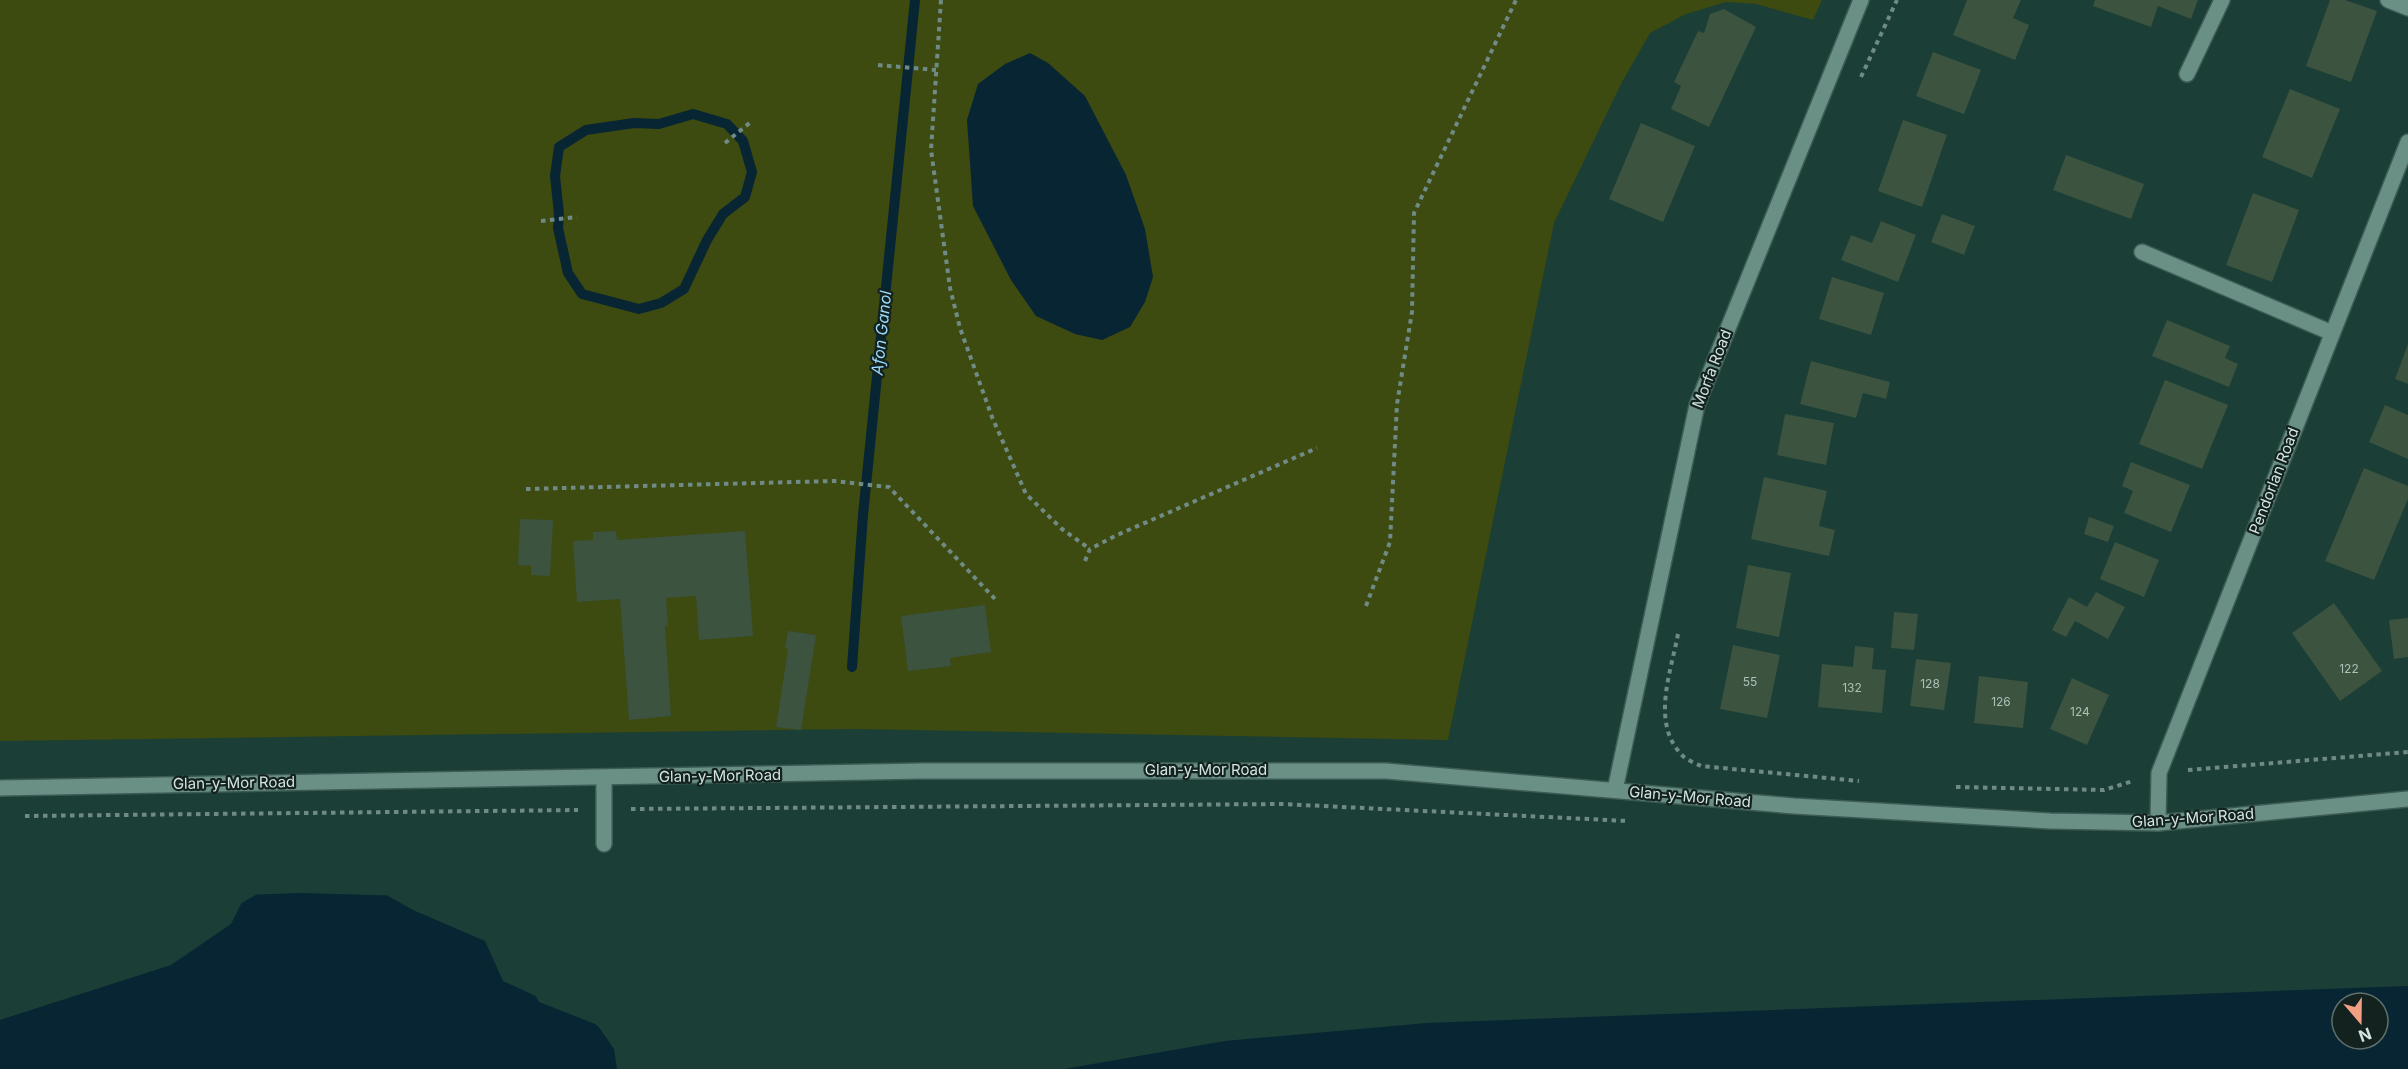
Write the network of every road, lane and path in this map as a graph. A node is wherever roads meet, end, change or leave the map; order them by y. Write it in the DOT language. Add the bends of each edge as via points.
graph roads {
  1 [pos="941,0"];
  2 [pos="1516,0"];
  3 [pos="1861,0"];
  4 [pos="1897,0"];
  5 [pos="2222,0"];
  6 [pos="2388,0"];
  7 [pos="2408,8"];
  8 [pos="878,65"];
  9 [pos="936,70"];
  10 [pos="2187,74"];
  11 [pos="1859,82"];
  12 [pos="752,121"];
  13 [pos="2408,141"];
  14 [pos="725,143"];
  15 [pos="577,217"];
  16 [pos="541,220"];
  17 [pos="2142,252"];
  18 [pos="2332,333"];
  19 [pos="1317,448"];
  20 [pos="526,489"];
  21 [pos="1090,549"];
  22 [pos="1085,561"];
  23 [pos="996,600"];
  24 [pos="1366,606"];
  25 [pos="1679,629"];
  26 [pos="2408,752"];
  27 [pos="2159,773"];
  28 [pos="604,778"];
  29 [pos="1864,781"];
  30 [pos="1944,786"];
  31 [pos="0,788"];
  32 [pos="1614,790"];
  33 [pos="2408,799"];
  34 [pos="604,810"];
  35 [pos="22,816"];
  36 [pos="1639,821"];
  37 [pos="2158,824"];
  38 [pos="604,844"];
  1 -- 9 [label="path"];
  2 -- 24 [label="path" via="1414,213 1413,312 1397,404 1390,542"];
  3 -- 32 [label="street, Morfa Road" via="1697,405"];
  4 -- 11 [label="path"];
  5 -- 10 [label="street"];
  6 -- 7 [label="street"];
  8 -- 9 [label="path"];
  9 -- 21 [label="path" via="932,150 950,288 960,328 992,417 1026,494 1062,529"];
  12 -- 14 [label="path"];
  13 -- 18 [label="street, Pendorlan Road"];
  15 -- 16 [label="path"];
  17 -- 18 [label="street"];
  18 -- 27 [label="street, Pendorlan Road"];
  19 -- 21 [label="path"];
  20 -- 23 [label="path" via="834,481 889,488"];
  21 -- 22 [label="path"];
  25 -- 29 [label="path" via="1664,709 1670,736 1682,755 1701,766"];
  26 -- 27 [label="path"];
  27 -- 30 [label="path" via="2104,790"];
  27 -- 37 [label="street, Pendorlan Road"];
  28 -- 31 [label="street, Glan-y-Mor Road"];
  28 -- 32 [label="street, Glan-y-Mor Road" via="944,771 1386,771"];
  28 -- 34 [label="street"];
  32 -- 37 [label="street, Glan-y-Mor Road" via="1794,806"];
  33 -- 37 [label="street, Glan-y-Mor Road"];
  34 -- 35 [label="path"];
  34 -- 36 [label="path" via="1282,804"];
  34 -- 38 [label="street"];
}
